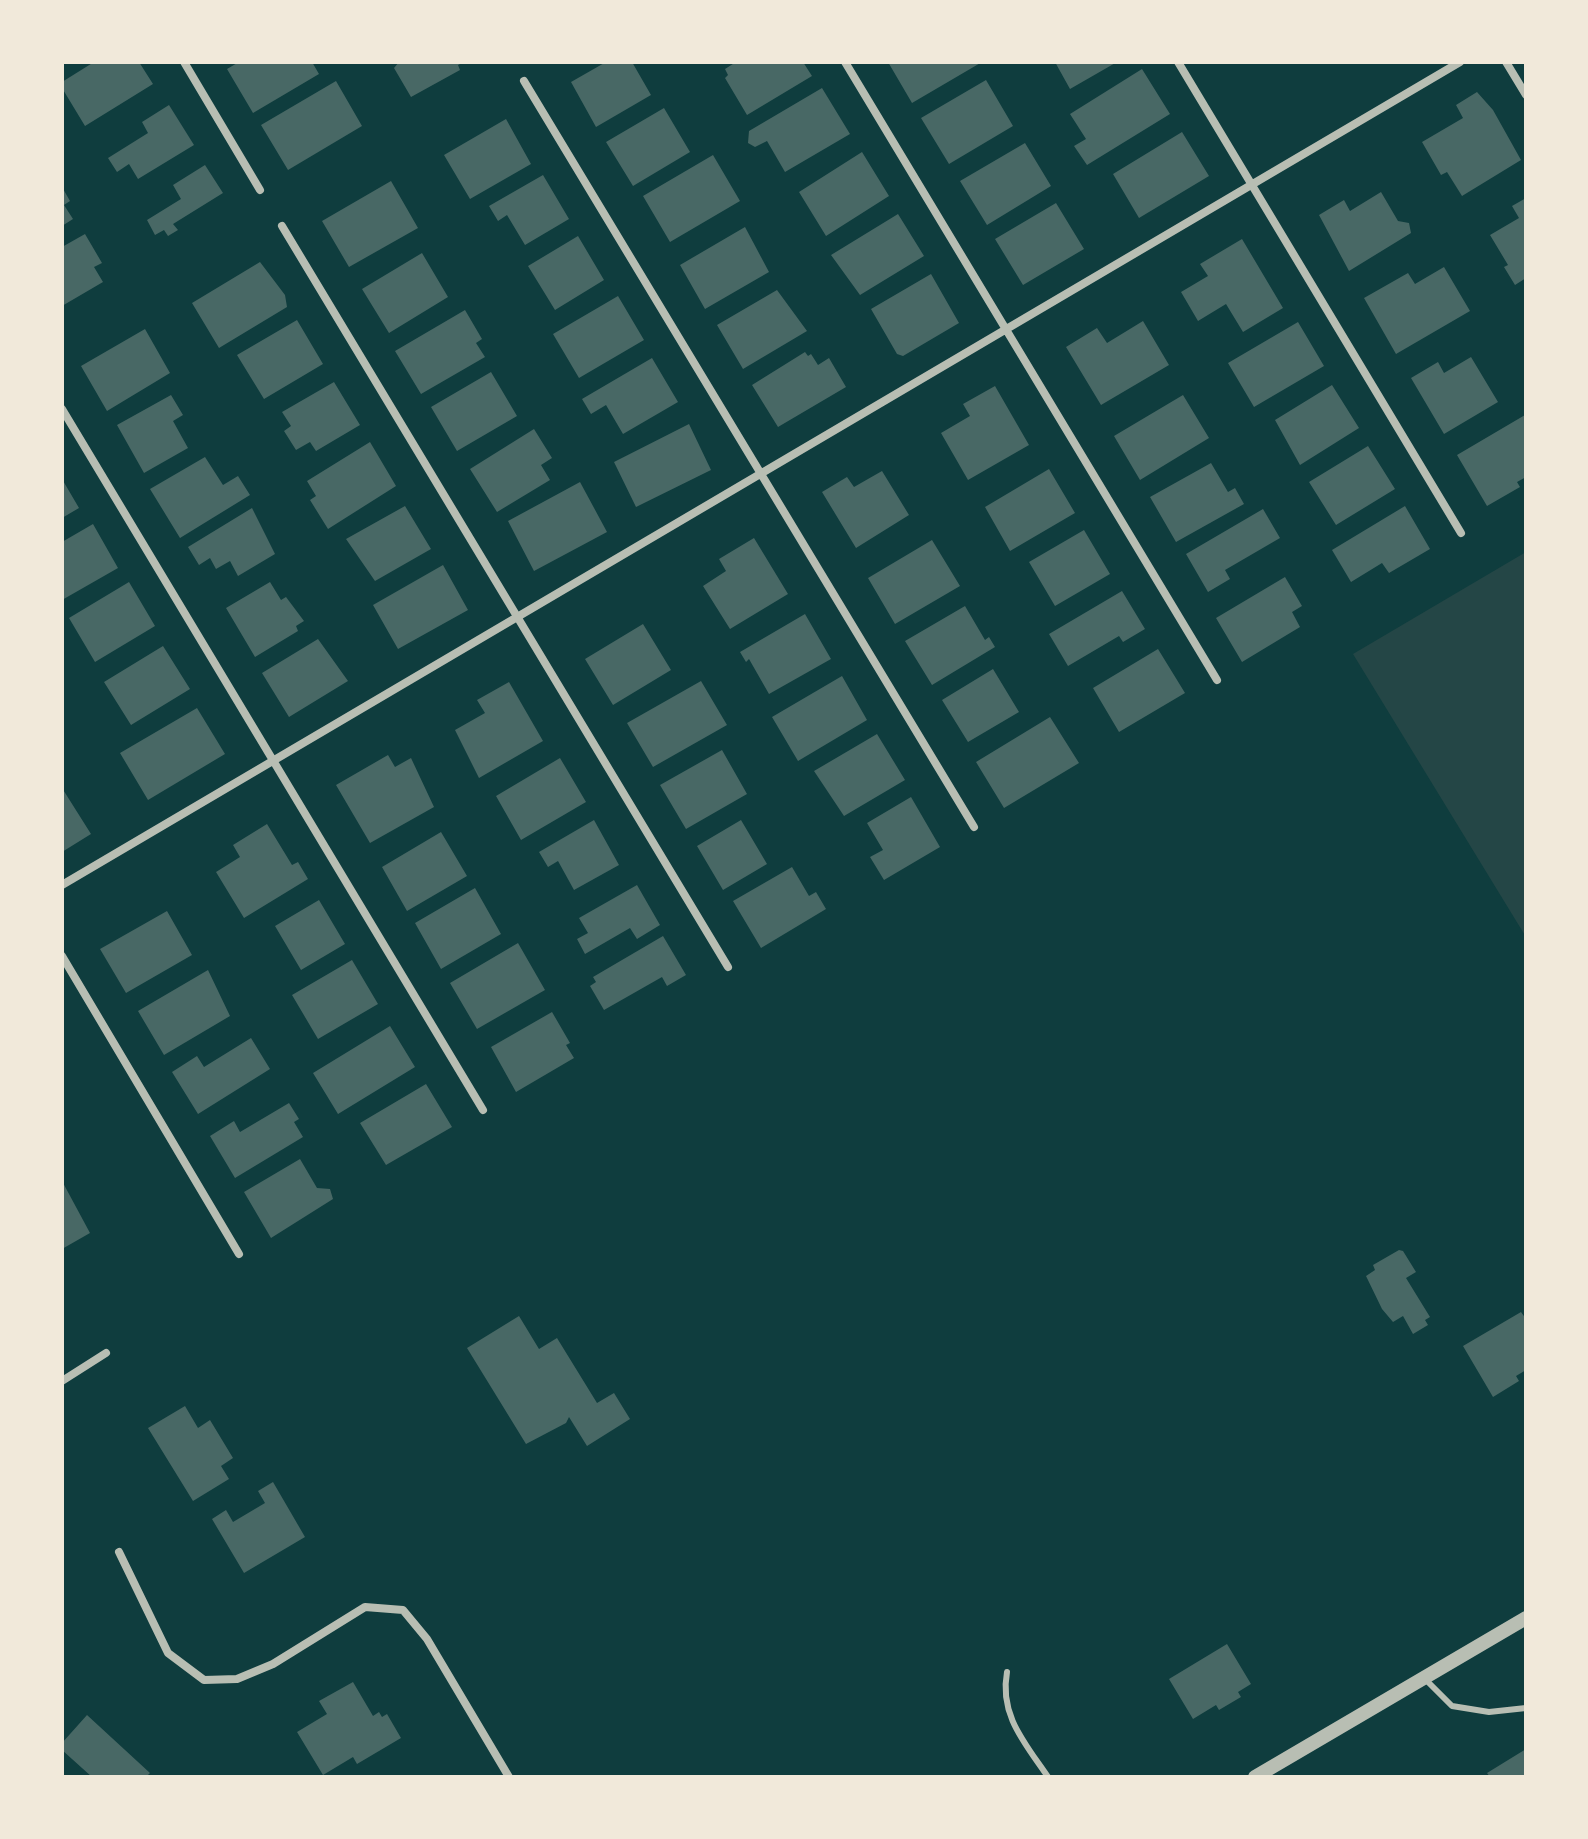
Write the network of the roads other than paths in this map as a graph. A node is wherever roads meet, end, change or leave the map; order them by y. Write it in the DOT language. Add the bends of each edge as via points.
graph roads {
  1 [pos="184,62"];
  2 [pos="845,62"];
  3 [pos="1178,62"];
  4 [pos="1460,62"];
  5 [pos="1506,62"];
  6 [pos="524,81"];
  7 [pos="1526,95"];
  8 [pos="1252,185"];
  9 [pos="260,190"];
  10 [pos="282,226"];
  11 [pos="1006,330"];
  12 [pos="62,409"];
  13 [pos="761,474"];
  14 [pos="1461,533"];
  15 [pos="517,618"];
  16 [pos="1217,680"];
  17 [pos="273,761"];
  18 [pos="974,827"];
  19 [pos="62,885"];
  20 [pos="62,956"];
  21 [pos="728,967"];
  22 [pos="483,1110"];
  23 [pos="239,1254"];
  24 [pos="106,1353"];
  25 [pos="62,1381"];
  26 [pos="119,1552"];
  27 [pos="1526,1618"];
  28 [pos="1007,1672"];
  29 [pos="1424,1678"];
  30 [pos="1526,1708"];
  31 [pos="1271,1773"];
  32 [pos="509,1777"];
  33 [pos="1048,1777"];
  34 [pos="1255,1777"];
  1 -- 9 [label="street"];
  2 -- 11 [label="street"];
  3 -- 8 [label="street"];
  4 -- 8 [label="street"];
  5 -- 7 [label="street"];
  6 -- 13 [label="street"];
  8 -- 11 [label="street"];
  8 -- 14 [label="street"];
  10 -- 15 [label="street"];
  11 -- 13 [label="street"];
  11 -- 16 [label="street"];
  12 -- 17 [label="street"];
  13 -- 15 [label="street"];
  13 -- 18 [label="street"];
  15 -- 17 [label="street"];
  15 -- 21 [label="street"];
  17 -- 19 [label="street"];
  17 -- 22 [label="street"];
  20 -- 23 [label="street"];
  24 -- 25 [label="street"];
  26 -- 32 [label="street" via="168,1653 204,1680 237,1679 273,1664 365,1607 403,1610 427,1639"];
  27 -- 29 [label="street"];
  28 -- 33 [label="lane" via="1010,1722"];
  29 -- 30 [label="lane" via="1452,1706 1489,1712"];
  29 -- 31 [label="street"];
  31 -- 34 [label="street"];
}
